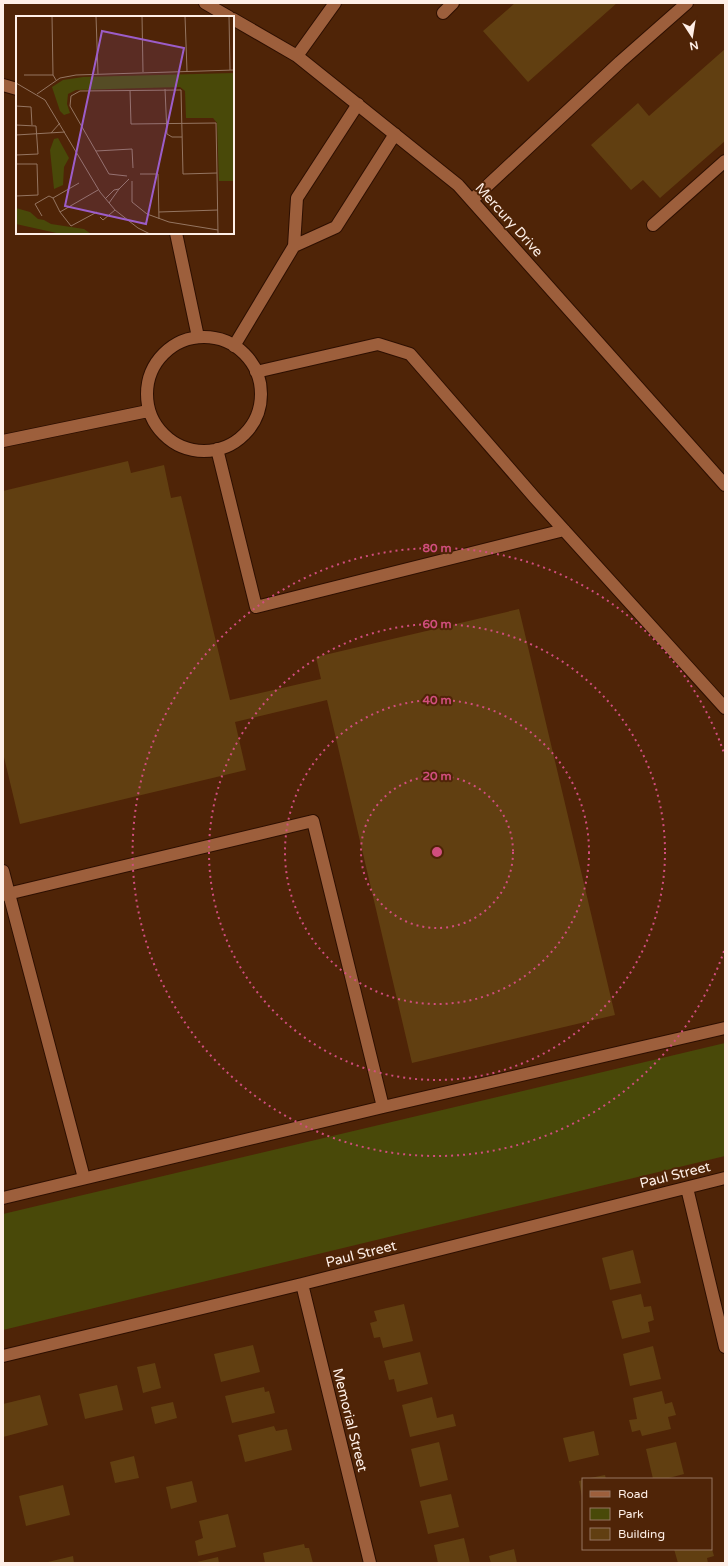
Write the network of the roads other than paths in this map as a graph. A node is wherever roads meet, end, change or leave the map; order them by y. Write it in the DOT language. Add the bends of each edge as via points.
graph roads {
  1 [pos="205,3"];
  2 [pos="335,3"];
  3 [pos="453,3"];
  4 [pos="687,3"];
  5 [pos="443,12"];
  6 [pos="228,16"];
  7 [pos="234,20"];
  8 [pos="297,56"];
  9 [pos="3,85"];
  10 [pos="16,88"];
  11 [pos="358,104"];
  12 [pos="395,134"];
  13 [pos="725,161"];
  14 [pos="472,200"];
  15 [pos="653,226"];
  16 [pos="176,234"];
  17 [pos="294,246"];
  18 [pos="198,337"];
  19 [pos="234,346"];
  20 [pos="256,372"];
  21 [pos="148,411"];
  22 [pos="3,441"];
  23 [pos="216,449"];
  24 [pos="725,485"];
  25 [pos="564,530"];
  26 [pos="725,708"];
  27 [pos="3,870"];
  28 [pos="6,895"];
  29 [pos="725,1028"];
  30 [pos="383,1107"];
  31 [pos="84,1178"];
  32 [pos="725,1178"];
  33 [pos="687,1188"];
  34 [pos="3,1198"];
  35 [pos="302,1284"];
  36 [pos="725,1347"];
  37 [pos="3,1356"];
  38 [pos="370,1563"];
  1 -- 6 [label="street"];
  2 -- 8 [label="street"];
  3 -- 5 [label="street"];
  4 -- 14 [label="street"];
  7 -- 8 [label="street, Mercury Drive"];
  8 -- 11 [label="street, Mercury Drive"];
  9 -- 10 [label="street"];
  11 -- 12 [label="street, Mercury Drive"];
  11 -- 17 [label="street" via="297,198"];
  12 -- 14 [label="street, Mercury Drive" via="458,185"];
  12 -- 17 [label="street" via="336,227"];
  13 -- 15 [label="street"];
  14 -- 24 [label="street, Mercury Drive"];
  16 -- 18 [label="street"];
  17 -- 19 [label="street"];
  18 -- 19 [label="street" via="224,340"];
  18 -- 21 [label="street" via="171,346 158,359 149,375 146,393"];
  19 -- 20 [label="street" via="252,362"];
  20 -- 23 [label="street" via="260,380 261,400 256,419 244,435 228,446"];
  20 -- 25 [label="street" via="378,344 410,354"];
  21 -- 22 [label="street"];
  21 -- 23 [label="street" via="157,428 172,442 190,450"];
  23 -- 25 [label="street" via="256,607"];
  25 -- 26 [label="street"];
  27 -- 28 [label="street"];
  28 -- 30 [label="street" via="313,821"];
  28 -- 31 [label="street"];
  29 -- 30 [label="street"];
  30 -- 31 [label="street"];
  31 -- 34 [label="street"];
  32 -- 33 [label="street, Paul Street"];
  33 -- 35 [label="street, Paul Street"];
  33 -- 36 [label="street"];
  35 -- 37 [label="street, Paul Street"];
  35 -- 38 [label="street, Memorial Street"];
}
